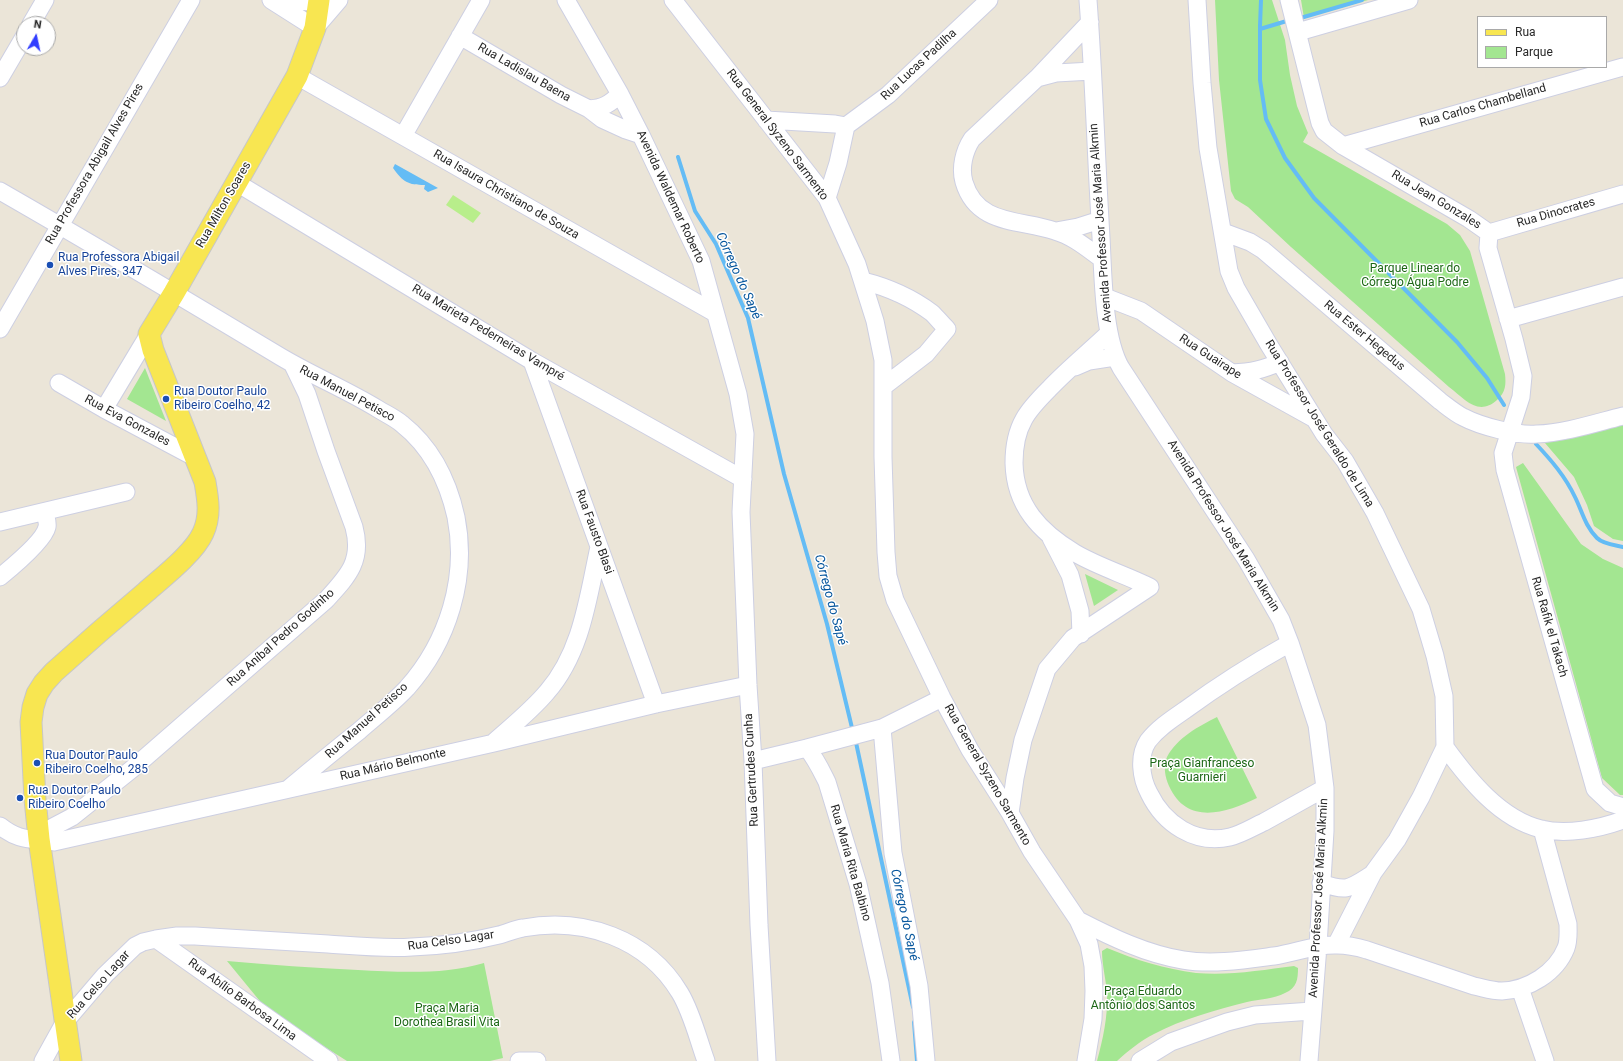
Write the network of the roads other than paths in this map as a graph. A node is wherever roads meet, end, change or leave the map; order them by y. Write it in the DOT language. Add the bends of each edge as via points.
graph roads {
  1 [pos="45,0"];
  2 [pos="191,0"];
  3 [pos="270,0"];
  4 [pos="292,0"];
  5 [pos="339,0"];
  6 [pos="481,0"];
  7 [pos="566,0"];
  8 [pos="673,0"];
  9 [pos="989,0"];
  10 [pos="1088,0"];
  11 [pos="1197,0"];
  12 [pos="1409,0"];
  13 [pos="319,1"];
  14 [pos="36,16"];
  15 [pos="1294,17"];
  16 [pos="1090,22"];
  17 [pos="315,28"];
  18 [pos="460,36"];
  19 [pos="16,51"];
  20 [pos="1623,67"];
  21 [pos="1092,71"];
  22 [pos="297,76"];
  23 [pos="0,78"];
  24 [pos="1037,78"];
  25 [pos="620,94"];
  26 [pos="589,109"];
  27 [pos="766,120"];
  28 [pos="846,126"];
  29 [pos="641,135"];
  30 [pos="403,136"];
  31 [pos="1343,146"];
  32 [pos="237,183"];
  33 [pos="0,191"];
  34 [pos="1623,194"];
  35 [pos="827,198"];
  36 [pos="1100,220"];
  37 [pos="60,226"];
  38 [pos="1056,231"];
  39 [pos="1223,232"];
  40 [pos="1489,233"];
  41 [pos="1102,259"];
  42 [pos="863,281"];
  43 [pos="1623,287"];
  44 [pos="174,293"];
  45 [pos="1105,297"];
  46 [pos="714,313"];
  47 [pos="1508,318"];
  48 [pos="0,328"];
  49 [pos="1109,333"];
  50 [pos="149,334"];
  51 [pos="1115,357"];
  52 [pos="532,361"];
  53 [pos="1280,362"];
  54 [pos="293,365"];
  55 [pos="1067,370"];
  56 [pos="1232,373"];
  57 [pos="59,382"];
  58 [pos="883,387"];
  59 [pos="104,409"];
  60 [pos="1623,416"];
  61 [pos="1314,419"];
  62 [pos="1509,431"];
  63 [pos="196,458"];
  64 [pos="743,479"];
  65 [pos="126,492"];
  66 [pos="45,512"];
  67 [pos="0,522"];
  68 [pos="1048,533"];
  69 [pos="599,548"];
  70 [pos="0,577"];
  71 [pos="1081,634"];
  72 [pos="1290,643"];
  73 [pos="748,685"];
  74 [pos="942,698"];
  75 [pos="656,704"];
  76 [pos="876,730"];
  77 [pos="494,743"];
  78 [pos="1445,747"];
  79 [pos="807,748"];
  80 [pos="753,761"];
  81 [pos="1325,788"];
  82 [pos="288,789"];
  83 [pos="1623,807"];
  84 [pos="1010,813"];
  85 [pos="1623,820"];
  86 [pos="0,826"];
  87 [pos="1542,829"];
  88 [pos="39,839"];
  89 [pos="1373,874"];
  90 [pos="1321,883"];
  91 [pos="1078,920"];
  92 [pos="156,939"];
  93 [pos="1336,945"];
  94 [pos="1318,946"];
  95 [pos="1520,988"];
  96 [pos="1312,1011"];
  97 [pos="64,1023"];
  98 [pos="43,1061"];
  99 [pos="71,1061"];
  100 [pos="329,1061"];
  101 [pos="518,1061"];
  102 [pos="537,1061"];
  103 [pos="706,1061"];
  104 [pos="767,1061"];
  105 [pos="890,1061"];
  106 [pos="926,1061"];
  107 [pos="1086,1061"];
  108 [pos="1140,1061"];
  109 [pos="1309,1061"];
  110 [pos="1545,1061"];
  1 -- 14 [label="street"];
  2 -- 37 [label="street, Rua Professora Abigail Alves Pires"];
  3 -- 17 [label="street"];
  4 -- 13 [label="street"];
  5 -- 17 [label="street, Rua Milton Soares"];
  6 -- 18 [label="street"];
  7 -- 25 [label="street, Avenida Waldemar Roberto"];
  8 -- 27 [label="street, Rua General Syzeno Sarmento"];
  9 -- 28 [label="street, Rua Lucas Padilha" via="888,95"];
  10 -- 16 [label="street, Avenida Professor José Maria Alkmin"];
  11 -- 39 [label="street, Rua Professor José Geraldo de Lima" via="1208,148"];
  12 -- 15 [label="street"];
  13 -- 17 [label="main road"];
  15 -- 31 [label="street, Rua Jean Gonzales" via="1320,123 1324,131"];
  16 -- 21 [label="street, Avenida Professor José Maria Alkmin"];
  16 -- 24 [label="street"];
  17 -- 22 [label="main road, Rua Milton Soares"];
  18 -- 26 [label="street, Rua Ladislau Baena"];
  18 -- 30 [label="street"];
  19 -- 23 [label="street"];
  20 -- 31 [label="street, Rua Carlos Chambelland"];
  21 -- 24 [label="street" via="1056,73"];
  21 -- 36 [label="street, Avenida Professor José Maria Alkmin"];
  22 -- 30 [label="street, Rua Isaura Christiano de Souza"];
  22 -- 32 [label="main road, Rua Milton Soares"];
  24 -- 38 [label="street" via="972,139 964,154 962,176 967,191 987,214"];
  25 -- 26 [label="street" via="604,107"];
  25 -- 29 [label="street, Avenida Waldemar Roberto"];
  26 -- 29 [label="street, Rua Ladislau Baena" via="602,119"];
  27 -- 28 [label="street"];
  27 -- 35 [label="street, Rua General Syzeno Sarmento"];
  28 -- 35 [label="street"];
  29 -- 46 [label="street, Avenida Waldemar Roberto" via="701,261"];
  30 -- 46 [label="street, Rua Isaura Christiano de Souza"];
  31 -- 40 [label="street, Rua Jean Gonzales" via="1469,218"];
  32 -- 44 [label="main road, Rua Milton Soares"];
  32 -- 52 [label="street, Rua Marieta Pederneiras Vampré"];
  33 -- 37 [label="street, Rua Manuel Petisco"];
  34 -- 40 [label="street, Rua Dinocrates"];
  35 -- 42 [label="street, Rua General Syzeno Sarmento"];
  36 -- 38 [label="street"];
  36 -- 41 [label="street, Avenida Professor José Maria Alkmin"];
  37 -- 44 [label="street, Rua Manuel Petisco"];
  37 -- 48 [label="street, Rua Professora Abigail Alves Pires"];
  38 -- 41 [label="street" via="1073,239"];
  39 -- 53 [label="street, Rua Professor José Geraldo de Lima" via="1229,271 1236,288"];
  39 -- 62 [label="street, Rua Ester Hegedus" via="1263,250 1440,402 1470,421"];
  40 -- 47 [label="street, Rua Jean Gonzales" via="1488,248"];
  41 -- 45 [label="street, Avenida Professor José Maria Alkmin"];
  42 -- 58 [label="street, Rua General Syzeno Sarmento" via="880,344"];
  42 -- 58 [label="street" via="880,285 903,296 932,313 947,329 926,354"];
  43 -- 47 [label="street"];
  44 -- 50 [label="main road, Rua Milton Soares"];
  44 -- 54 [label="street, Rua Manuel Petisco"];
  45 -- 49 [label="street, Avenida Professor José Maria Alkmin"];
  45 -- 56 [label="street, Rua Guairape" via="1141,311"];
  46 -- 64 [label="street, Avenida Waldemar Roberto" via="738,394 745,434"];
  47 -- 62 [label="street, Rua Jean Gonzales" via="1523,376 1521,397"];
  49 -- 51 [label="street, Avenida Professor José Maria Alkmin"];
  49 -- 55 [label="street"];
  50 -- 59 [label="street, Rua Milton Soares"];
  50 -- 63 [label="main road"];
  51 -- 55 [label="street" via="1089,361"];
  51 -- 72 [label="street, Avenida Professor José Maria Alkmin" via="1250,565 1281,620"];
  52 -- 64 [label="street, Rua Marieta Pederneiras Vampré"];
  52 -- 69 [label="street, Rua Fausto Blasi"];
  53 -- 56 [label="street" via="1253,372"];
  53 -- 61 [label="street, Rua Professor José Geraldo de Lima"];
  54 -- 82 [label="street, Rua Manuel Petisco" via="358,397 400,422 419,439 437,463 450,494 458,527 459,551 455,594 446,626 420,671 376,716"];
  54 -- 88 [label="street, Rua Aníbal Pedro Godinho" via="307,394 354,527 356,555 352,568 326,600 132,769 72,817 53,827"];
  55 -- 68 [label="street" via="1024,419 1014,448 1015,479 1021,500"];
  56 -- 61 [label="street, Rua Guairape"];
  57 -- 59 [label="street, Rua Eva Gonzales"];
  58 -- 74 [label="street, Rua General Syzeno Sarmento" via="888,576 895,600"];
  59 -- 63 [label="street, Rua Eva Gonzales"];
  60 -- 62 [label="street, Rua Ester Hegedus" via="1551,433 1535,435"];
  61 -- 78 [label="street, Rua Professor José Geraldo de Lima" via="1345,461 1375,513 1421,609 1444,696"];
  62 -- 83 [label="street, Rua Rafik el Takach" via="1503,453 1505,470 1589,770 1595,789 1610,803"];
  63 -- 88 [label="main road" via="209,502 207,519 197,543 168,572 54,672 37,694 31,722 34,799"];
  64 -- 73 [label="street, Rua Gertrudes Cunha" via="741,512"];
  65 -- 66 [label="street"];
  66 -- 67 [label="street"];
  66 -- 70 [label="street" via="48,526 45,534"];
  68 -- 71 [label="street" via="1070,575 1080,611"];
  68 -- 71 [label="street" via="1076,554 1150,587"];
  69 -- 75 [label="street, Rua Fausto Blasi"];
  69 -- 77 [label="street" via="579,633 569,659 547,692"];
  71 -- 84 [label="street" via="1074,638 1047,669 1023,740"];
  72 -- 81 [label="street, Avenida Professor José Maria Alkmin" via="1317,724"];
  72 -- 81 [label="street" via="1212,690 1163,726 1147,742 1143,754 1145,783 1156,806 1173,825 1200,837 1216,838 1231,837 1251,829"];
  73 -- 75 [label="street, Rua Mário Belmonte"];
  73 -- 80 [label="street, Rua Gertrudes Cunha"];
  74 -- 76 [label="street"];
  74 -- 84 [label="street, Rua General Syzeno Sarmento" via="970,750"];
  75 -- 77 [label="street, Rua Mário Belmonte"];
  76 -- 79 [label="street"];
  76 -- 106 [label="street" via="893,853 919,986"];
  77 -- 82 [label="street, Rua Mário Belmonte"];
  78 -- 87 [label="street" via="1464,773 1499,808 1521,822"];
  78 -- 89 [label="street, Rua Professor José Geraldo de Lima" via="1397,840"];
  79 -- 80 [label="street"];
  79 -- 105 [label="street, Rua Maria Rita Balbino" via="816,759 827,782 858,884 880,983"];
  80 -- 104 [label="street, Rua Gertrudes Cunha"];
  81 -- 90 [label="street, Avenida Professor José Maria Alkmin"];
  82 -- 88 [label="street, Rua Mário Belmonte" via="54,842"];
  84 -- 91 [label="street, Rua General Syzeno Sarmento" via="1032,852"];
  85 -- 87 [label="street" via="1569,831"];
  86 -- 88 [label="street, Rua Mário Belmonte" via="22,839"];
  87 -- 95 [label="street" via="1568,924 1568,937 1560,960 1549,972"];
  88 -- 97 [label="main road"];
  89 -- 90 [label="street, Rua Professor José Geraldo de Lima" via="1344,889"];
  89 -- 93 [label="street, Rua Professor José Geraldo de Lima"];
  90 -- 94 [label="street, Avenida Professor José Maria Alkmin"];
  91 -- 94 [label="street" via="1111,937 1184,961 1236,961"];
  91 -- 107 [label="street, Rua General Syzeno Sarmento" via="1089,944 1093,966 1094,1019"];
  92 -- 97 [label="street, Rua Celso Lagar" via="143,942 126,953"];
  92 -- 100 [label="street, Rua Abílio Barbosa Lima"];
  92 -- 103 [label="street, Rua Celso Lagar" via="195,936 389,948 432,946 543,925 578,926 600,930 636,947 654,961 670,979 688,1011"];
  93 -- 94 [label="street"];
  93 -- 95 [label="street" via="1367,950 1491,990"];
  94 -- 96 [label="street, Avenida Professor José Maria Alkmin"];
  95 -- 110 [label="street"];
  96 -- 108 [label="street" via="1255,1015 1227,1022 1171,1042"];
  96 -- 109 [label="street, Avenida Professor José Maria Alkmin"];
  97 -- 98 [label="street, Rua Celso Lagar"];
  97 -- 99 [label="main road"];
  101 -- 102 [label="street"];
}
